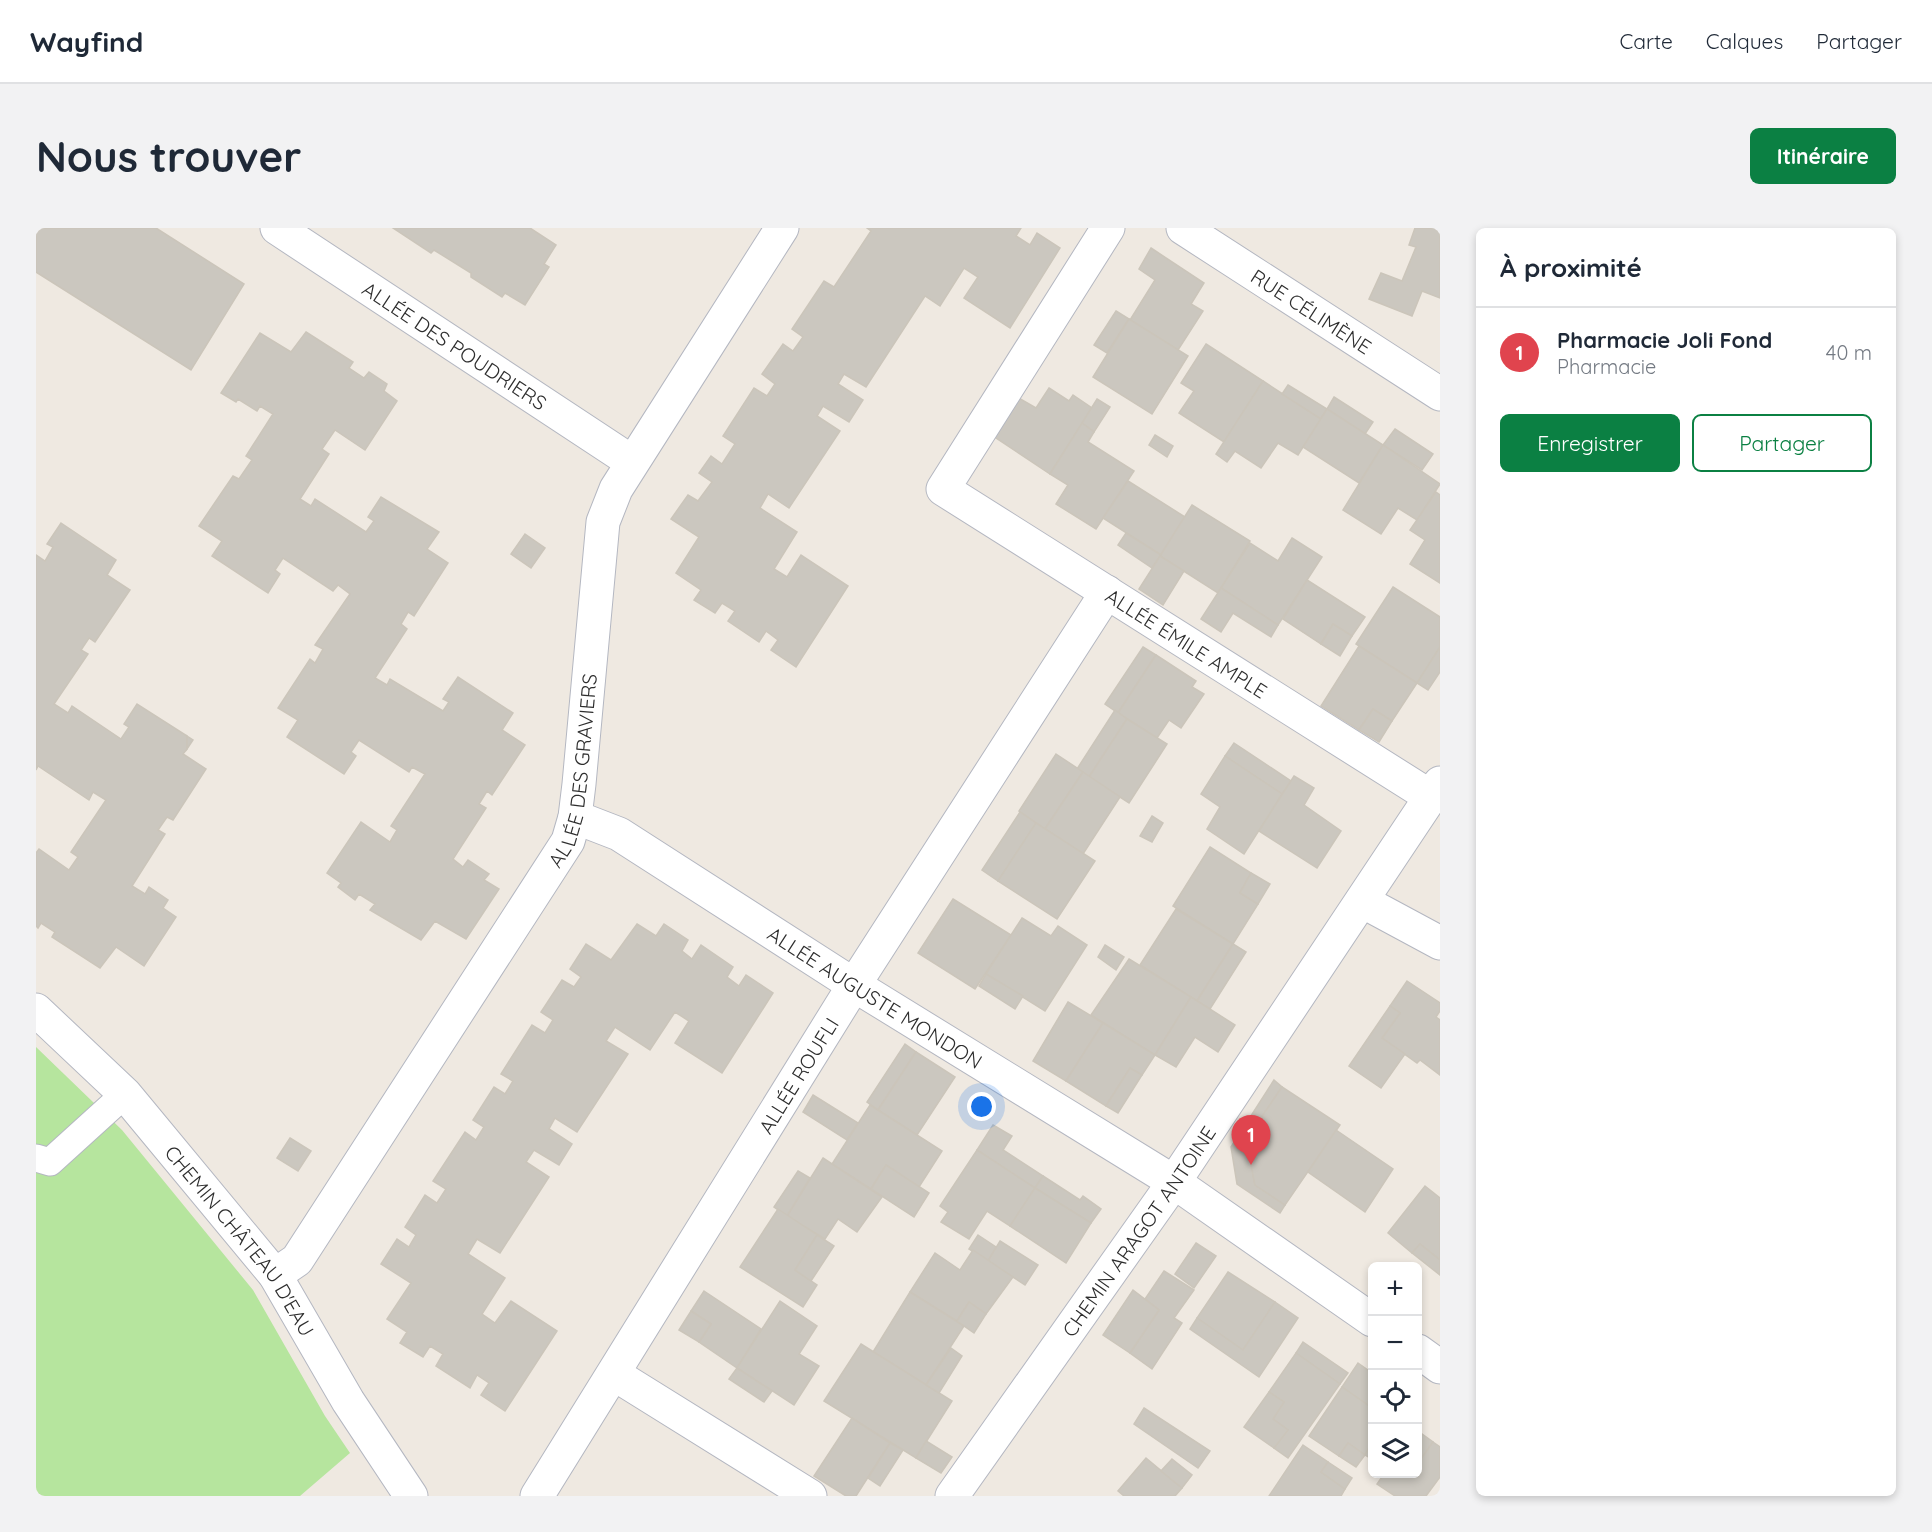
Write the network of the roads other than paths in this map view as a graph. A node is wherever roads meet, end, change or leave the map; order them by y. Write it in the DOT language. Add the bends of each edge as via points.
graph roads {
  1 [pos="277,228"];
  2 [pos="782,228"];
  3 [pos="1108,228"];
  4 [pos="1183,228"];
  5 [pos="1440,393"];
  6 [pos="632,462"];
  7 [pos="1107,592"];
  8 [pos="1435,790"];
  9 [pos="575,817"];
  10 [pos="1362,901"];
  11 [pos="1440,944"];
  12 [pos="855,985"];
  13 [pos="36,1010"];
  14 [pos="125,1094"];
  15 [pos="36,1158"];
  16 [pos="1174,1182"];
  17 [pos="275,1275"];
  18 [pos="1368,1317"];
  19 [pos="1422,1354"];
  20 [pos="1440,1367"];
  21 [pos="615,1374"];
  22 [pos="411,1496"];
  23 [pos="537,1496"];
  24 [pos="810,1496"];
  25 [pos="952,1496"];
  1 -- 6 [label="street, ALLÉE DES POUDRIERS"];
  2 -- 6 [label="street, ALLÉE DES GRAVIERS"];
  3 -- 7 [label="street, ALLÉE ÉMILE AMPLE" via="943,489"];
  4 -- 5 [label="street, RUE CÉLIMÈNE"];
  6 -- 9 [label="street, ALLÉE DES GRAVIERS" via="603,522"];
  7 -- 8 [label="street, ALLÉE ÉMILE AMPLE"];
  7 -- 12 [label="street, ALLÉE ROUFLI"];
  8 -- 10 [label="street, CHEMIN ARAGOT ANTOINE"];
  9 -- 12 [label="street, ALLÉE AUGUSTE MONDON" via="619,834"];
  9 -- 17 [label="street, ALLÉE DES GRAVIERS" via="568,841 297,1260"];
  10 -- 11 [label="street"];
  10 -- 16 [label="street, CHEMIN ARAGOT ANTOINE"];
  12 -- 16 [label="street, ALLÉE AUGUSTE MONDON"];
  12 -- 21 [label="street, ALLÉE ROUFLI"];
  13 -- 14 [label="street, CHEMIN CHÂTEAU D'EAU"];
  14 -- 15 [label="lane" via="50,1162"];
  14 -- 17 [label="street, CHEMIN CHÂTEAU D'EAU"];
  16 -- 18 [label="street, ALLÉE AUGUSTE MONDON"];
  16 -- 25 [label="street, CHEMIN ARAGOT ANTOINE"];
  17 -- 22 [label="street, CHEMIN CHÂTEAU D'EAU" via="348,1401"];
  19 -- 20 [label="street"];
  21 -- 23 [label="street, ALLÉE ROUFLI"];
  21 -- 24 [label="street"];
}
